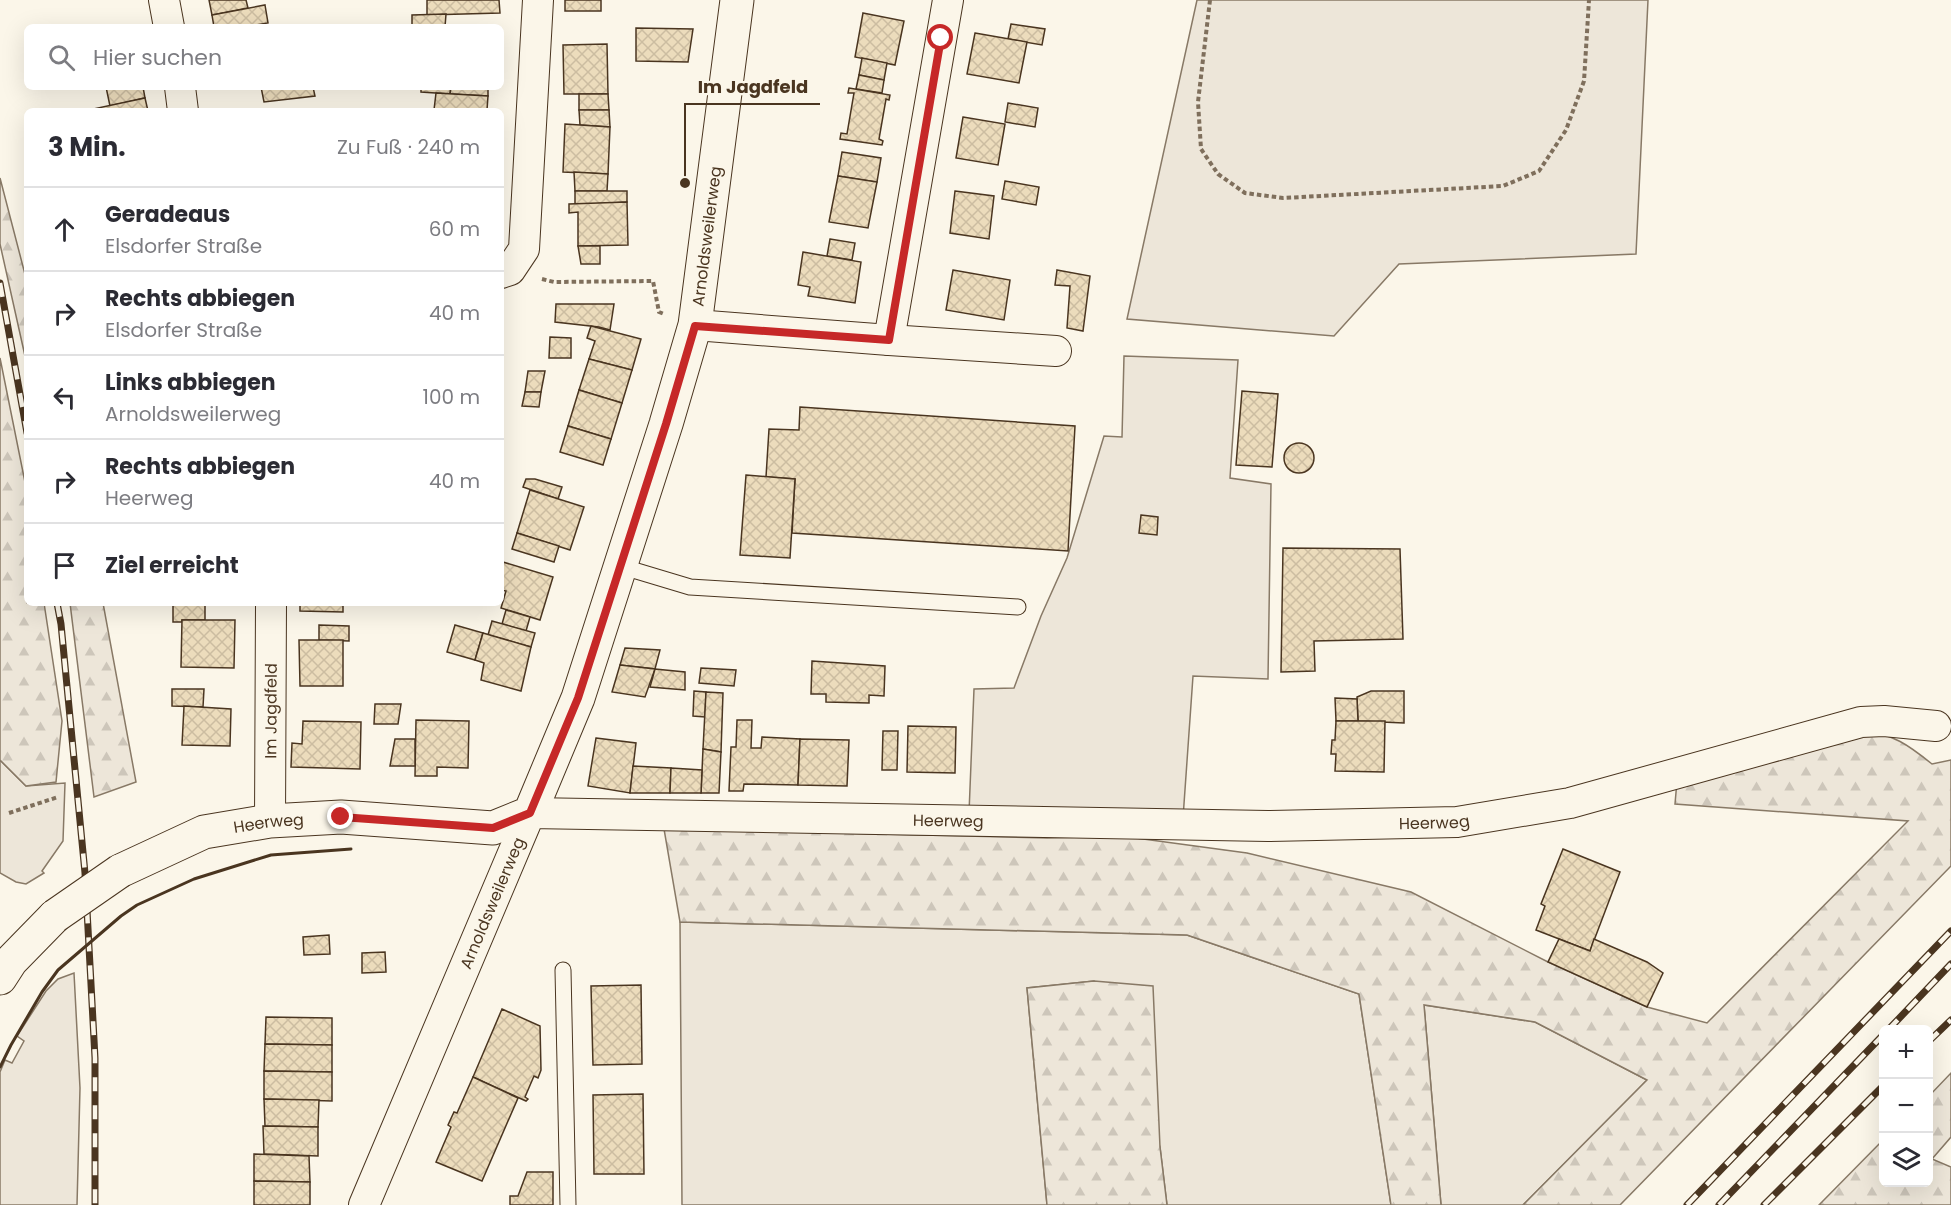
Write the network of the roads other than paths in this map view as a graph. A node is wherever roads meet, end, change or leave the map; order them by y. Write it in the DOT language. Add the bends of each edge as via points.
graph roads {
  1 [pos="164,0"];
  2 [pos="538,0"];
  3 [pos="737,0"];
  4 [pos="948,0"];
  5 [pos="168,24"];
  6 [pos="180,90"];
  7 [pos="183,108"];
  8 [pos="505,272"];
  9 [pos="695,326"];
  10 [pos="889,340"];
  11 [pos="1056,351"];
  12 [pos="620,566"];
  13 [pos="271,606"];
  14 [pos="1018,607"];
  15 [pos="1936,726"];
  16 [pos="530,813"];
  17 [pos="270,821"];
  18 [pos="4,963"];
  19 [pos="563,970"];
  20 [pos="364,1205"];
  21 [pos="568,1205"];
  1 -- 5 [label="street"];
  2 -- 8 [label="street" via="524,249"];
  3 -- 9 [label="street, Arnoldsweilerweg"];
  4 -- 10 [label="street"];
  6 -- 7 [label="street"];
  9 -- 10 [label="street"];
  9 -- 12 [label="street, Arnoldsweilerweg"];
  10 -- 11 [label="street"];
  12 -- 14 [label="lane" via="690,587"];
  12 -- 16 [label="street, Arnoldsweilerweg" via="578,698"];
  13 -- 17 [label="street, Im Jagdfeld"];
  15 -- 16 [label="street, Heerweg" via="1861,722 1570,803 1457,822 1268,826"];
  16 -- 17 [label="street, Heerweg" via="493,828 341,817"];
  16 -- 20 [label="street, Arnoldsweilerweg"];
  17 -- 18 [label="street, Heerweg, bridge" via="204,832 120,871 56,916"];
  19 -- 21 [label="lane"];
}
